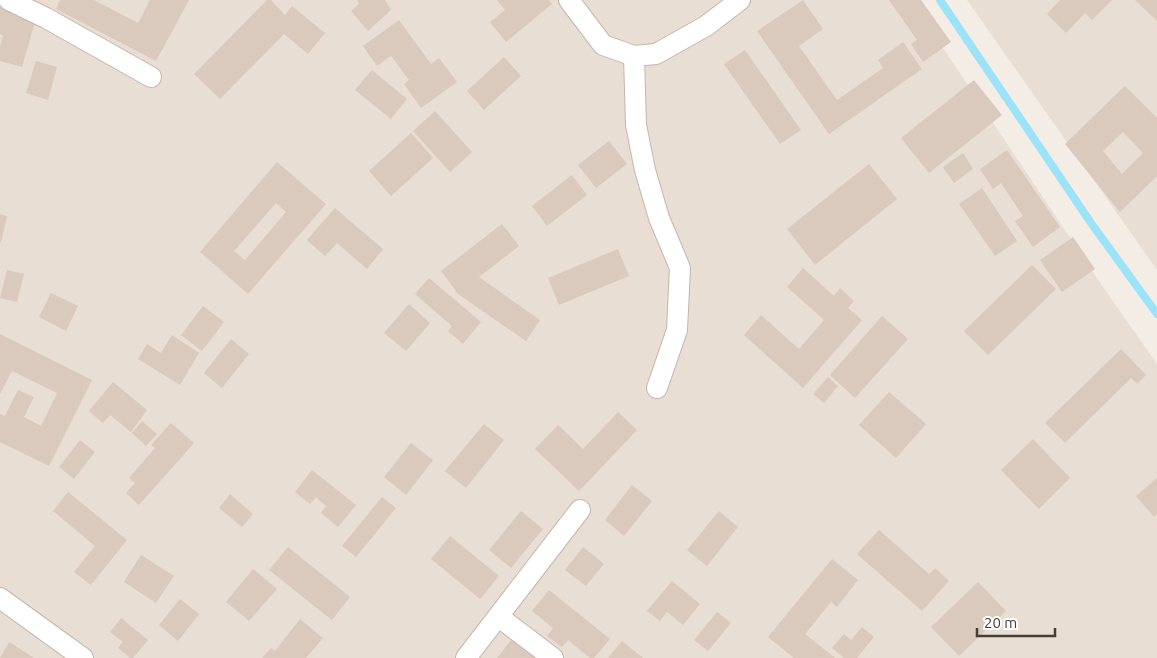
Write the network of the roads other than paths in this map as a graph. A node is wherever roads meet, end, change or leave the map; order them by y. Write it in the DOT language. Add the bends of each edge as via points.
graph roads {
  1 [pos="9,0"];
  2 [pos="569,0"];
  3 [pos="740,0"];
  4 [pos="634,56"];
  5 [pos="151,77"];
  6 [pos="657,388"];
  7 [pos="580,510"];
  8 [pos="0,598"];
  9 [pos="499,617"];
  10 [pos="83,658"];
  11 [pos="466,658"];
  12 [pos="553,658"];
  1 -- 5 [label="street"];
  2 -- 4 [label="street" via="603,44"];
  3 -- 4 [label="street" via="706,26 656,54"];
  4 -- 6 [label="street" via="636,125 645,170 659,218 680,268 677,330"];
  7 -- 9 [label="street"];
  8 -- 10 [label="street"];
  9 -- 11 [label="street"];
  9 -- 12 [label="street"];
}
